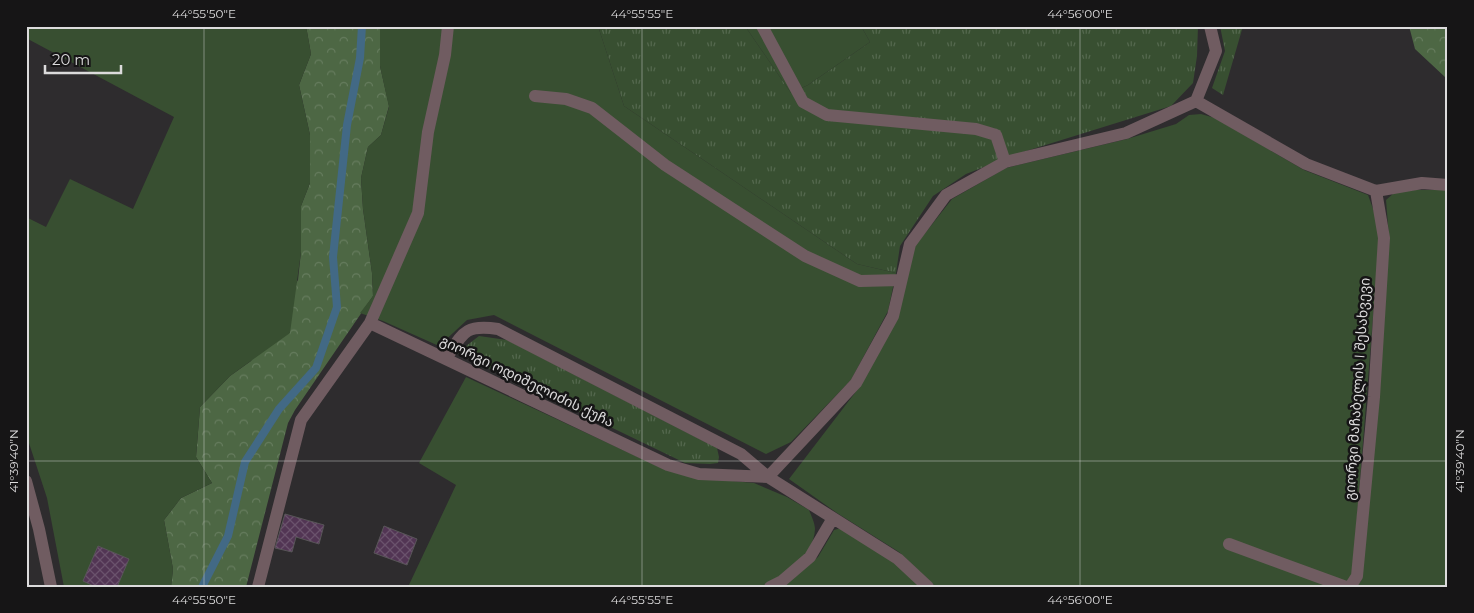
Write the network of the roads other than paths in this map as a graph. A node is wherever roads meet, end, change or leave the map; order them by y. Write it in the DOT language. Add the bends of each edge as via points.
graph roads {
  1 [pos="448,26"];
  2 [pos="762,26"];
  3 [pos="1210,26"];
  4 [pos="535,96"];
  5 [pos="1196,101"];
  6 [pos="1006,162"];
  7 [pos="1448,185"];
  8 [pos="1376,191"];
  9 [pos="902,280"];
  10 [pos="370,322"];
  11 [pos="446,359"];
  12 [pos="768,477"];
  13 [pos="26,481"];
  14 [pos="833,518"];
  15 [pos="1229,544"];
  16 [pos="51,587"];
  17 [pos="258,587"];
  18 [pos="770,587"];
  19 [pos="928,587"];
  20 [pos="1348,587"];
  1 -- 10 [label="street" via="428,132 418,213"];
  2 -- 6 [label="street" via="803,102 827,115 976,129 996,136"];
  3 -- 5 [label="street" via="1216,51"];
  4 -- 9 [label="street" via="566,99 592,108 665,165 805,256 860,281"];
  5 -- 6 [label="street" via="1126,133"];
  5 -- 8 [label="street" via="1306,164"];
  6 -- 9 [label="street" via="946,195 910,244"];
  7 -- 8 [label="street" via="1422,183"];
  8 -- 20 [label="street, გიორგი მაჩაბელის I შესახვევი" via="1384,238 1374,397 1357,576"];
  9 -- 12 [label="street" via="893,316 856,384"];
  10 -- 11 [label="street, გიორგი ოდიშელიძის ქუჩა"];
  10 -- 17 [label="street" via="301,420"];
  11 -- 12 [label="street, გიორგი ოდიშელიძის ქუჩა" via="668,465 699,474"];
  11 -- 12 [label="street" via="463,333 480,326 498,329 741,454"];
  12 -- 14 [label="street, გიორგი ოდიშელიძის ქუჩა"];
  13 -- 16 [label="street" via="40,529"];
  14 -- 18 [label="street" via="810,557"];
  14 -- 19 [label="street, გიორგი ოდიშელიძის ქუჩა" via="898,559"];
  15 -- 20 [label="street, გიორგი მაჩაბელის I შესახვევი"];
}
